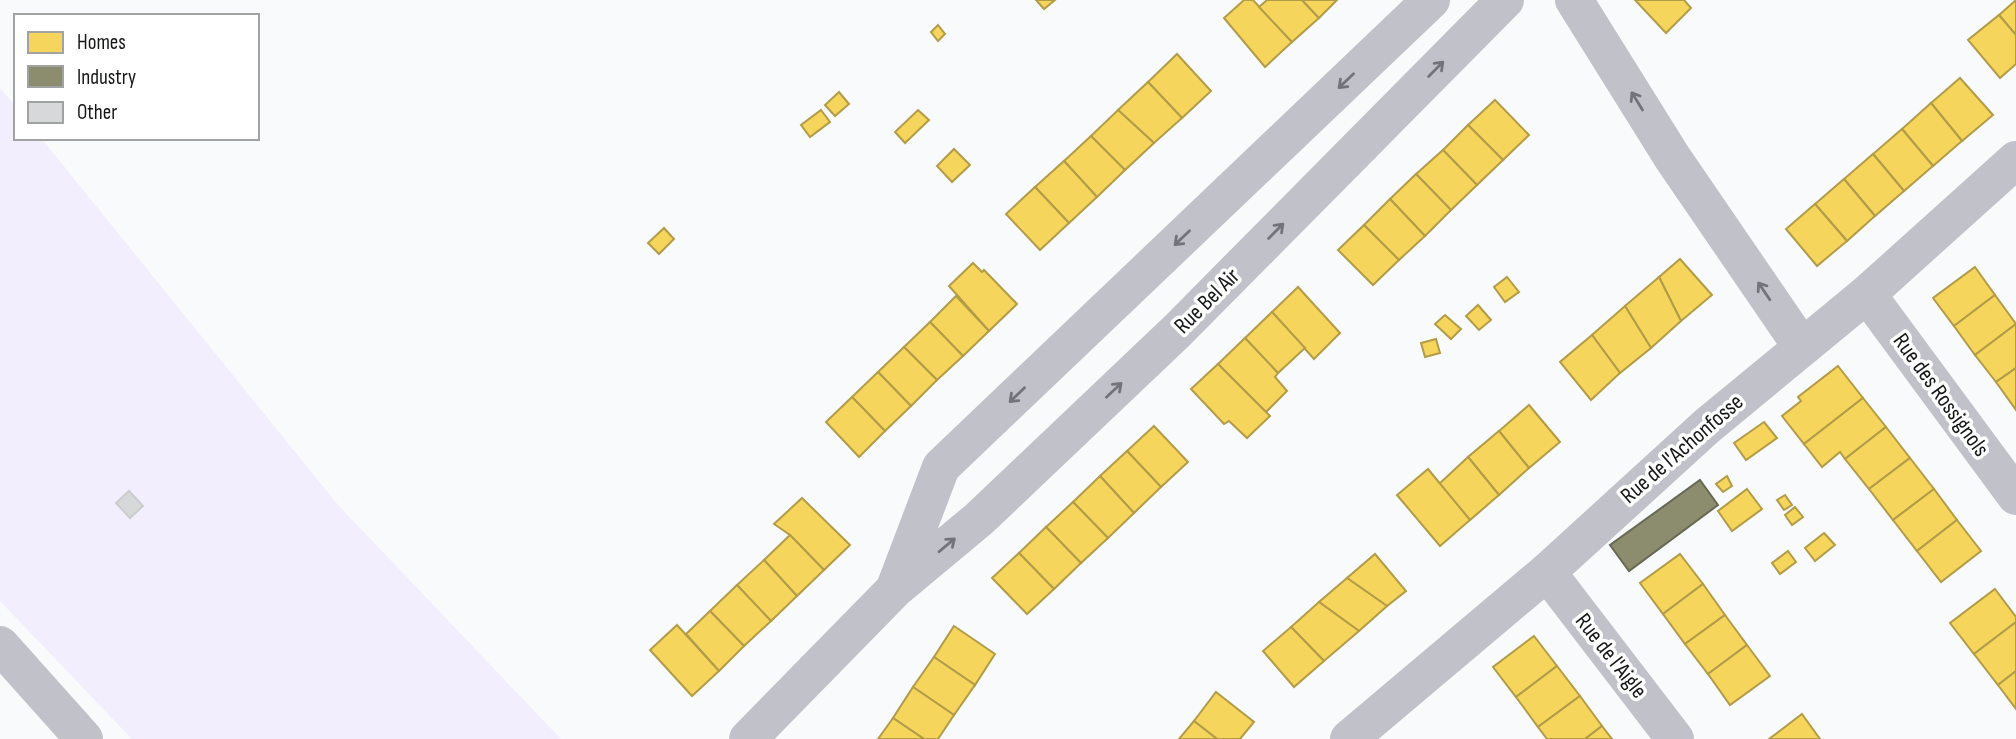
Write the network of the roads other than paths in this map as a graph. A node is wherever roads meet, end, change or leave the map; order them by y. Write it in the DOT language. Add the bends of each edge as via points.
graph roads {
  1 [pos="1431,0"];
  2 [pos="1505,0"];
  3 [pos="1574,0"];
  4 [pos="2016,160"];
  5 [pos="1867,294"];
  6 [pos="1802,347"];
  7 [pos="2016,496"];
  8 [pos="1546,572"];
  9 [pos="895,589"];
  10 [pos="0,645"];
  11 [pos="84,739"];
  12 [pos="748,739"];
  13 [pos="1349,739"];
  14 [pos="1675,739"];
  1 -- 9 [label="street, Rue Bel Air, one-way" via="941,467"];
  9 -- 2 [label="street, Rue Bel Air, one-way" via="979,519 1177,331"];
  6 -- 3 [label="street, one-way" via="1672,157"];
  4 -- 5 [label="street, Rue de l'Achonfosse"];
  5 -- 6 [label="street, Rue de l'Achonfosse"];
  5 -- 7 [label="street, Rue des Rossignols"];
  6 -- 8 [label="street, Rue de l'Achonfosse" via="1676,453"];
  8 -- 13 [label="street, Rue de l'Achonfosse"];
  8 -- 14 [label="street, Rue de l'Aigle"];
  9 -- 12 [label="street, Rue Bel Air"];
  10 -- 11 [label="street"];
}
